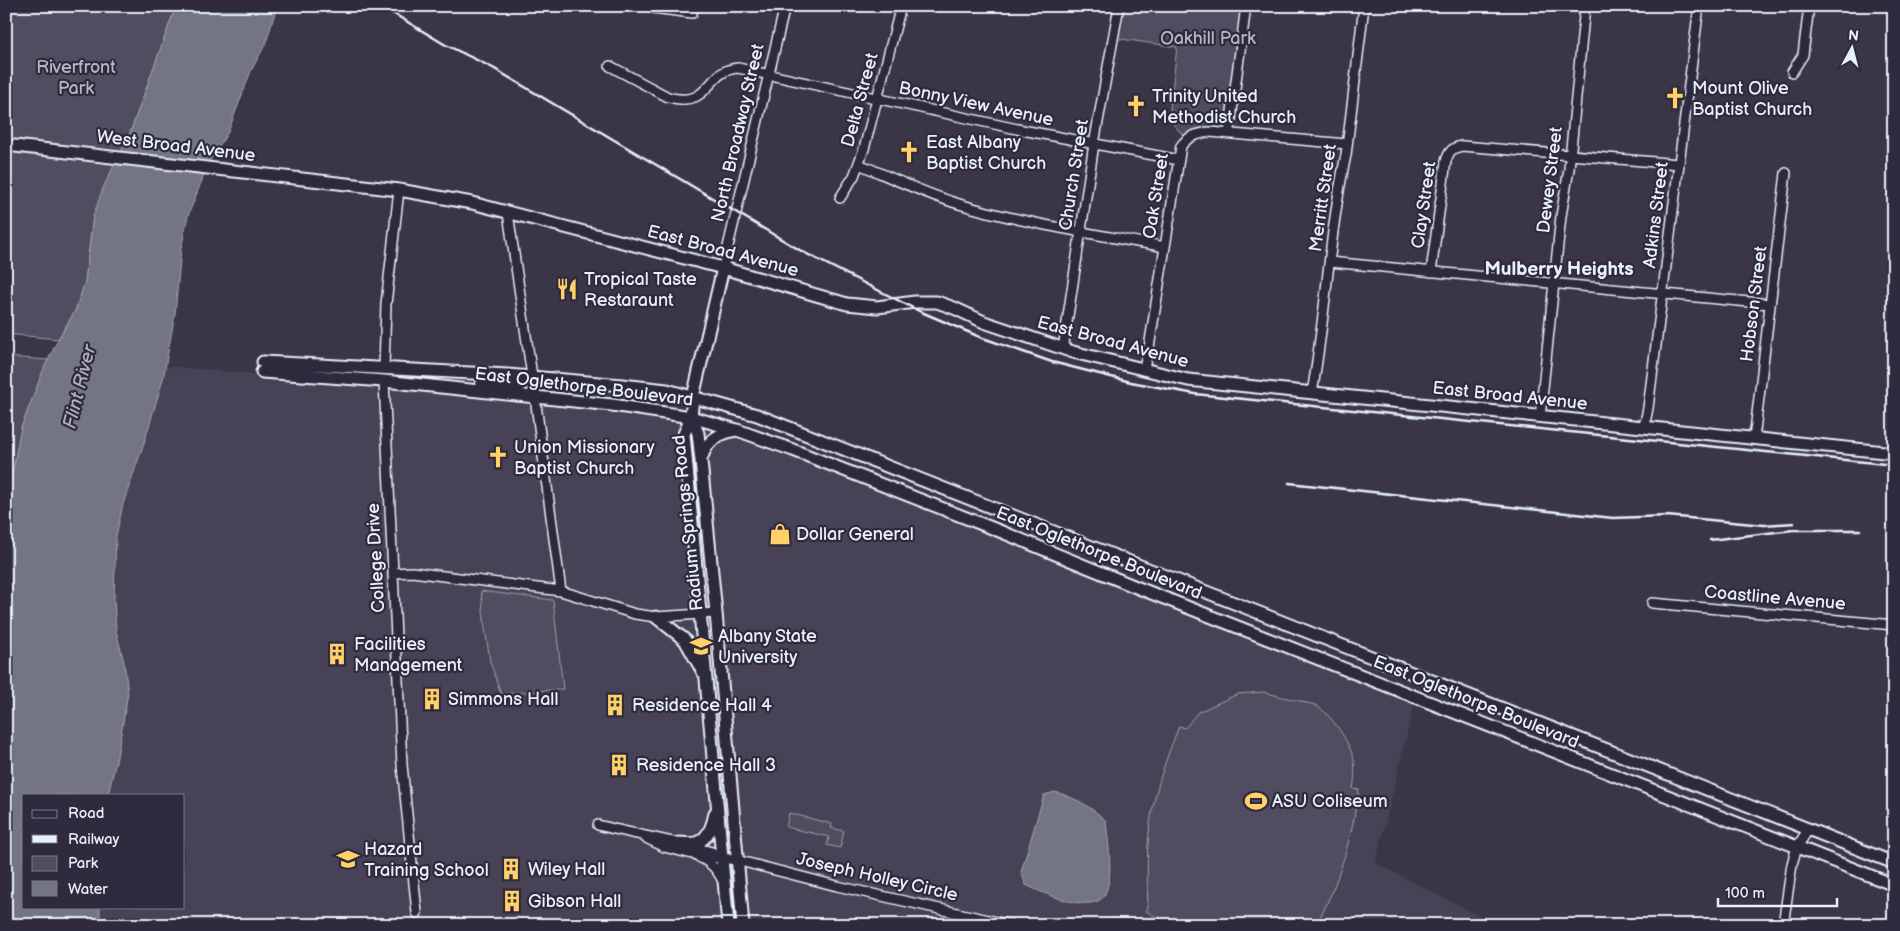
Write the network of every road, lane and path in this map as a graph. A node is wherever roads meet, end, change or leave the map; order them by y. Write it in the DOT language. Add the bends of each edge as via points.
graph roads {
  1 [pos="785,6"];
  2 [pos="901,6"];
  3 [pos="1118,6"];
  4 [pos="1246,6"];
  5 [pos="1364,6"];
  6 [pos="1585,6"];
  7 [pos="1698,6"];
  8 [pos="1809,6"];
  9 [pos="653,8"];
  10 [pos="693,10"];
  11 [pos="610,66"];
  12 [pos="1792,72"];
  13 [pos="768,74"];
  14 [pos="878,100"];
  15 [pos="1229,134"];
  16 [pos="1094,144"];
  17 [pos="1347,144"];
  18 [pos="6,145"];
  19 [pos="1571,154"];
  20 [pos="1179,160"];
  21 [pos="859,164"];
  22 [pos="1679,164"];
  23 [pos="1786,173"];
  24 [pos="341,183"];
  25 [pos="399,190"];
  26 [pos="840,198"];
  27 [pos="508,213"];
  28 [pos="1082,232"];
  29 [pos="1165,247"];
  30 [pos="1330,262"];
  31 [pos="723,268"];
  32 [pos="1431,272"];
  33 [pos="1554,285"];
  34 [pos="1662,294"];
  35 [pos="1770,304"];
  36 [pos="1063,349"];
  37 [pos="384,368"];
  38 [pos="1143,370"];
  39 [pos="532,376"];
  40 [pos="384,381"];
  41 [pos="430,386"];
  42 [pos="1312,393"];
  43 [pos="535,397"];
  44 [pos="694,397"];
  45 [pos="691,416"];
  46 [pos="1540,417"];
  47 [pos="1644,428"];
  48 [pos="737,430"];
  49 [pos="1754,439"];
  50 [pos="1894,453"];
  51 [pos="701,461"];
  52 [pos="393,573"];
  53 [pos="561,591"];
  54 [pos="1652,603"];
  55 [pos="716,613"];
  56 [pos="700,615"];
  57 [pos="656,617"];
  58 [pos="1894,625"];
  59 [pos="705,676"];
  60 [pos="717,804"];
  61 [pos="598,826"];
  62 [pos="1808,830"];
  63 [pos="644,837"];
  64 [pos="678,842"];
  65 [pos="1796,847"];
  66 [pos="692,854"];
  67 [pos="722,856"];
  68 [pos="736,860"];
  69 [pos="1894,863"];
  70 [pos="725,883"];
  71 [pos="1894,885"];
  72 [pos="416,913"];
  73 [pos="728,925"];
  74 [pos="742,925"];
  75 [pos="1011,925"];
  76 [pos="1783,925"];
  1 -- 13 [label="street, North Broadway Street"];
  2 -- 14 [label="street, Delta Street"];
  3 -- 16 [label="street, Church Street"];
  4 -- 15 [label="street"];
  5 -- 17 [label="street, Merritt Street"];
  6 -- 19 [label="street, Dewey Street"];
  7 -- 22 [label="street, Adkins Street"];
  8 -- 12 [label="street" via="1803,55"];
  9 -- 10 [label="street"];
  11 -- 13 [label="street, Bonny View Avenue" via="678,99 703,93 723,70 730,68"];
  13 -- 14 [label="street, Bonny View Avenue"];
  13 -- 31 [label="street, North Broadway Street"];
  14 -- 16 [label="street, Bonny View Avenue"];
  14 -- 21 [label="street, Delta Street"];
  15 -- 17 [label="street"];
  15 -- 20 [label="street, Oak Street" via="1210,132 1186,138"];
  16 -- 20 [label="street, Bonny View Avenue"];
  16 -- 28 [label="street, Church Street"];
  17 -- 30 [label="street, Merritt Street"];
  18 -- 24 [label="main road, West Broad Avenue"];
  19 -- 22 [label="street"];
  19 -- 32 [label="street, Clay Street" via="1462,146 1448,153"];
  19 -- 33 [label="street, Dewey Street"];
  20 -- 29 [label="street, Oak Street"];
  21 -- 26 [label="street, Delta Street"];
  21 -- 28 [label="street" via="958,204"];
  22 -- 34 [label="street, Adkins Street"];
  23 -- 35 [label="street, Hobson Street"];
  24 -- 25 [label="main road, East Broad Avenue"];
  25 -- 27 [label="main road, East Broad Avenue"];
  25 -- 37 [label="street" via="386,304"];
  27 -- 31 [label="main road, East Broad Avenue"];
  27 -- 39 [label="street"];
  28 -- 29 [label="street"];
  28 -- 36 [label="street, Church Street"];
  29 -- 38 [label="street, Oak Street"];
  30 -- 32 [label="street"];
  30 -- 42 [label="street, Merritt Street"];
  31 -- 36 [label="main road, East Broad Avenue" via="860,306 938,302 984,322"];
  31 -- 44 [label="main road, Radium Springs Road"];
  32 -- 33 [label="street"];
  33 -- 34 [label="street"];
  33 -- 46 [label="street, Dewey Street"];
  34 -- 35 [label="street"];
  34 -- 47 [label="street, Adkins Street"];
  35 -- 49 [label="street, Hobson Street"];
  36 -- 38 [label="main road, East Broad Avenue"];
  37 -- 39 [label="main road, East Oglethorpe Boulevard"];
  37 -- 40 [label="main road, East Oglethorpe Boulevard" via="263,367"];
  38 -- 42 [label="main road, East Broad Avenue" via="1188,380"];
  39 -- 41 [label="main road" via="520,386"];
  39 -- 44 [label="main road, East Oglethorpe Boulevard" via="667,390"];
  40 -- 41 [label="main road, East Oglethorpe Boulevard"];
  40 -- 52 [label="street, College Drive"];
  41 -- 43 [label="main road, East Oglethorpe Boulevard"];
  42 -- 46 [label="main road, East Broad Avenue"];
  43 -- 45 [label="main road, East Oglethorpe Boulevard"];
  43 -- 53 [label="street"];
  44 -- 45 [label="main road, Radium Springs Road"];
  44 -- 62 [label="main road, East Oglethorpe Boulevard" via="780,423"];
  45 -- 48 [label="main road, East Oglethorpe Boulevard"];
  45 -- 51 [label="main road, Radium Springs Road" via="698,433"];
  45 -- 56 [label="main road, Radium Springs Road" via="684,434"];
  46 -- 47 [label="main road, East Broad Avenue"];
  47 -- 49 [label="main road, East Broad Avenue"];
  48 -- 51 [label="main road" via="713,439 704,450"];
  48 -- 65 [label="main road, East Oglethorpe Boulevard"];
  49 -- 50 [label="main road, East Broad Avenue"];
  51 -- 55 [label="main road, Radium Springs Road"];
  52 -- 53 [label="street" via="412,572"];
  52 -- 72 [label="street, College Drive" via="402,765"];
  53 -- 57 [label="street" via="635,614"];
  54 -- 58 [label="street, Coastline Avenue"];
  55 -- 56 [label="street"];
  55 -- 68 [label="main road, Radium Springs Road"];
  56 -- 57 [label="street"];
  56 -- 59 [label="main road, Radium Springs Road"];
  57 -- 59 [label="main road" via="685,640"];
  59 -- 60 [label="main road, Radium Springs Road"];
  60 -- 64 [label="main road" via="714,821 704,838 696,843"];
  60 -- 67 [label="main road, Radium Springs Road"];
  61 -- 63 [label="street"];
  62 -- 65 [label="street"];
  62 -- 69 [label="main road, East Oglethorpe Boulevard"];
  63 -- 64 [label="street"];
  63 -- 66 [label="street" via="664,848"];
  64 -- 67 [label="street"];
  65 -- 71 [label="main road, East Oglethorpe Boulevard"];
  65 -- 76 [label="street"];
  66 -- 67 [label="street"];
  66 -- 70 [label="street" via="707,860"];
  67 -- 68 [label="street, Joseph Holley Circle"];
  67 -- 70 [label="main road, Radium Springs Road"];
  68 -- 74 [label="main road, Radium Springs Road"];
  68 -- 75 [label="street, Joseph Holley Circle"];
  70 -- 73 [label="main road, Radium Springs Road"];
}
